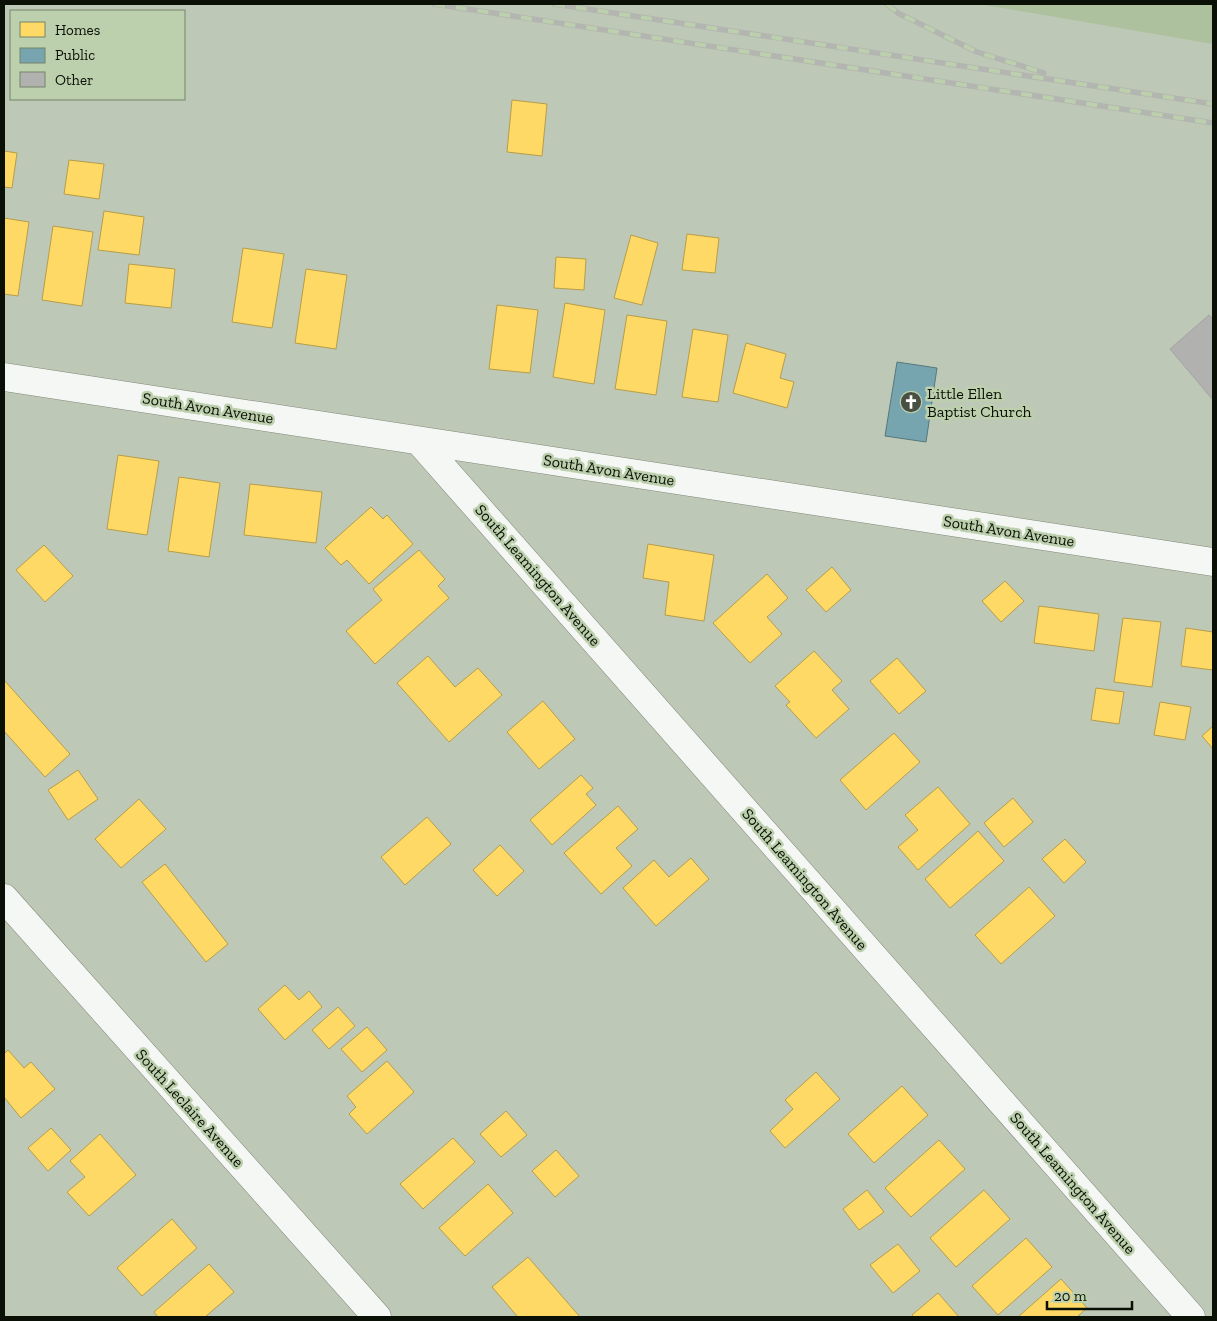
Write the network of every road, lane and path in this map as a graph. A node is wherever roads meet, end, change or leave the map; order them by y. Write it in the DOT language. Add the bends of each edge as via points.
graph roads {
  1 [pos="4,377"];
  2 [pos="419,441"];
  3 [pos="1213,562"];
  4 [pos="4,898"];
  5 [pos="377,1317"];
  6 [pos="1191,1317"];
  1 -- 2 [label="street, South Avon Avenue"];
  2 -- 3 [label="street, South Avon Avenue"];
  2 -- 6 [label="street, South Leamington Avenue"];
  4 -- 5 [label="street, South Leclaire Avenue"];
}
